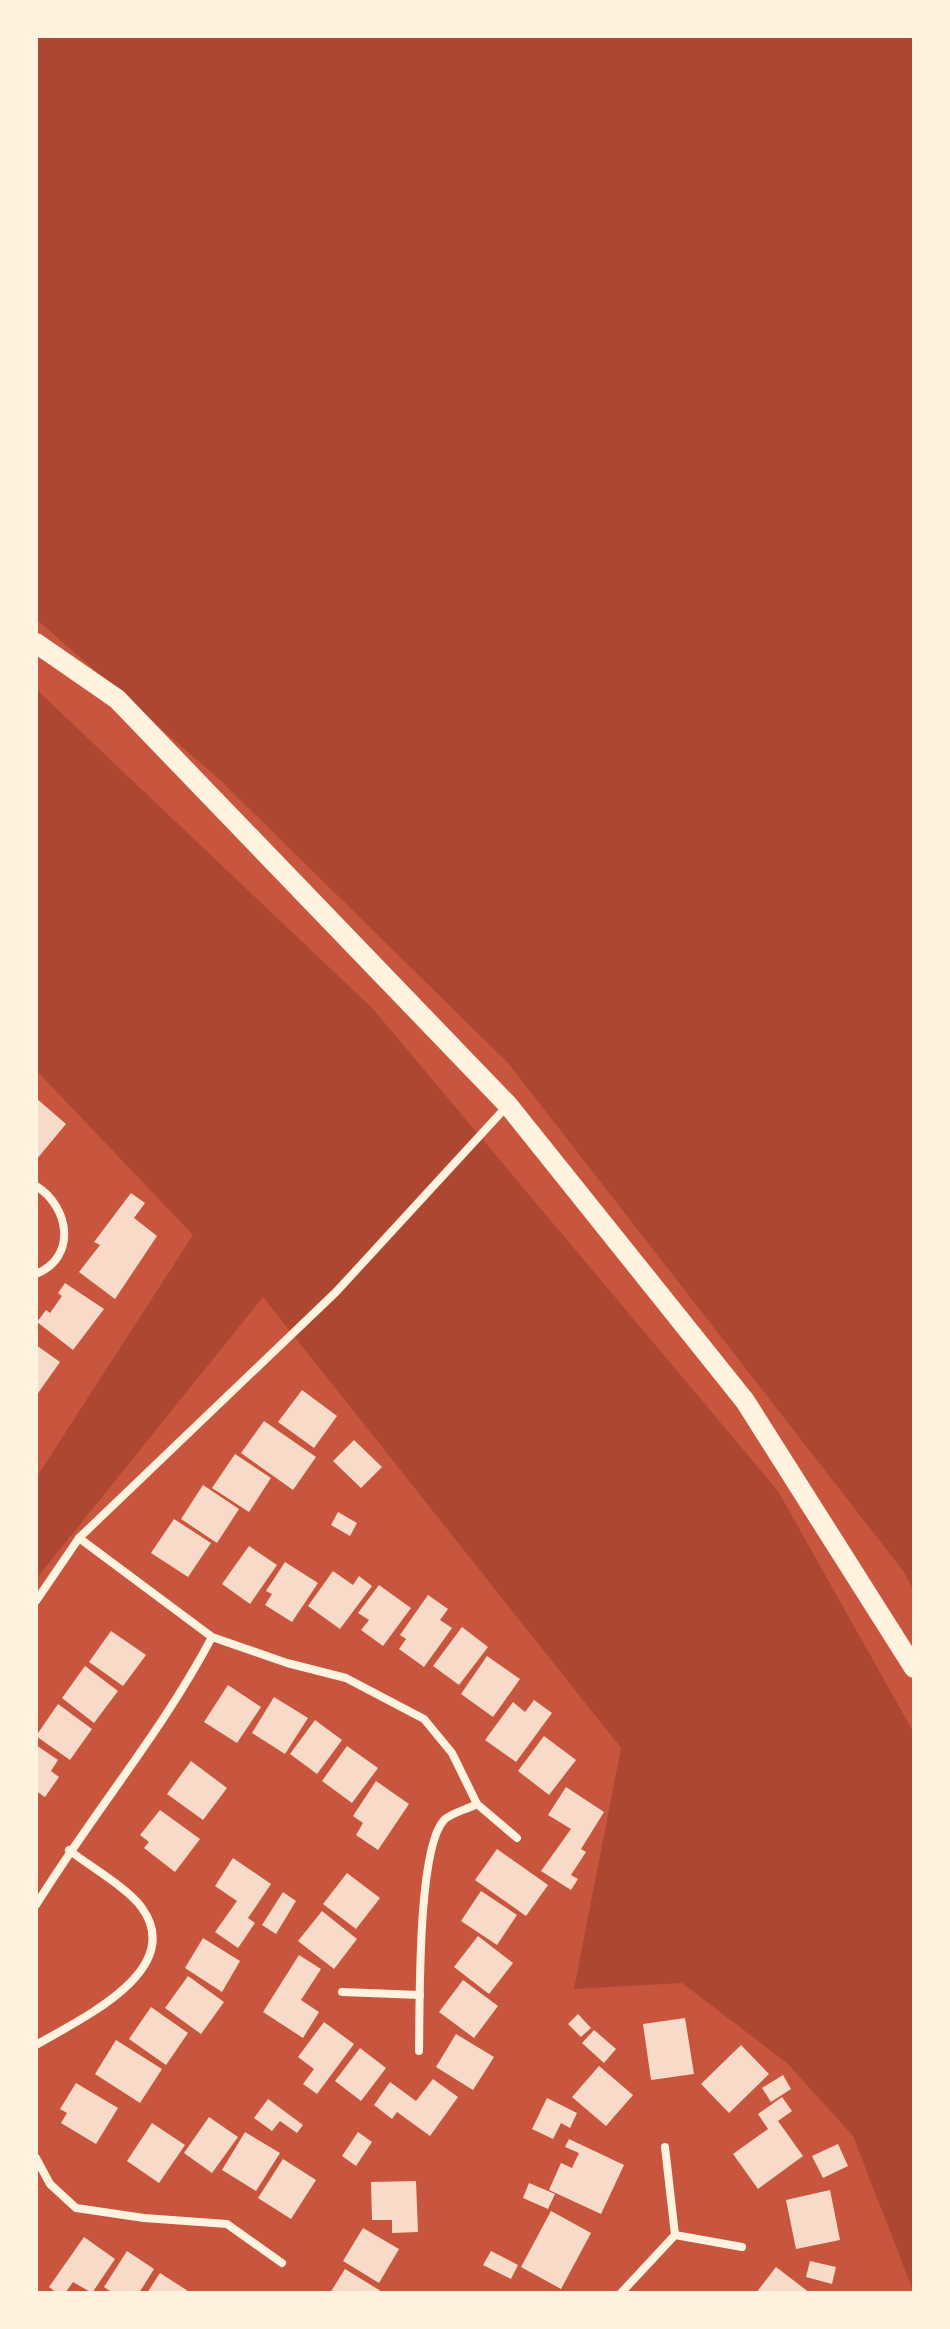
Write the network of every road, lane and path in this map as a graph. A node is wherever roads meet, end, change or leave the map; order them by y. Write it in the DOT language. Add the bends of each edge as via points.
graph roads {
  1 [pos="36,643"];
  2 [pos="508,1105"];
  3 [pos="36,1186"];
  4 [pos="36,1274"];
  5 [pos="79,1538"];
  6 [pos="36,1601"];
  7 [pos="212,1637"];
  8 [pos="914,1668"];
  9 [pos="477,1804"];
  10 [pos="517,1838"];
  11 [pos="69,1850"];
  12 [pos="36,1905"];
  13 [pos="342,1992"];
  14 [pos="420,1995"];
  15 [pos="36,2045"];
  16 [pos="419,2051"];
  17 [pos="665,2147"];
  18 [pos="36,2158"];
  19 [pos="675,2235"];
  20 [pos="742,2247"];
  21 [pos="282,2263"];
  22 [pos="621,2293"];
  1 -- 2 [label="main road" via="117,699"];
  2 -- 5 [label="street" via="336,1292"];
  2 -- 8 [label="main road" via="745,1401"];
  3 -- 4 [label="street" via="59,1206 65,1235 53,1263"];
  5 -- 6 [label="street"];
  5 -- 7 [label="street"];
  7 -- 9 [label="street" via="346,1678 424,1719 452,1753"];
  7 -- 11 [label="street" via="183,1692"];
  9 -- 10 [label="street"];
  9 -- 14 [label="street" via="445,1819 433,1841"];
  11 -- 12 [label="street"];
  11 -- 15 [label="street" via="141,1906 151,1925 152,1944 136,1979 112,2000"];
  13 -- 14 [label="street"];
  14 -- 16 [label="street"];
  17 -- 19 [label="street"];
  18 -- 21 [label="street" via="50,2184 76,2208 227,2224"];
  19 -- 20 [label="street"];
  19 -- 22 [label="street"];
}
